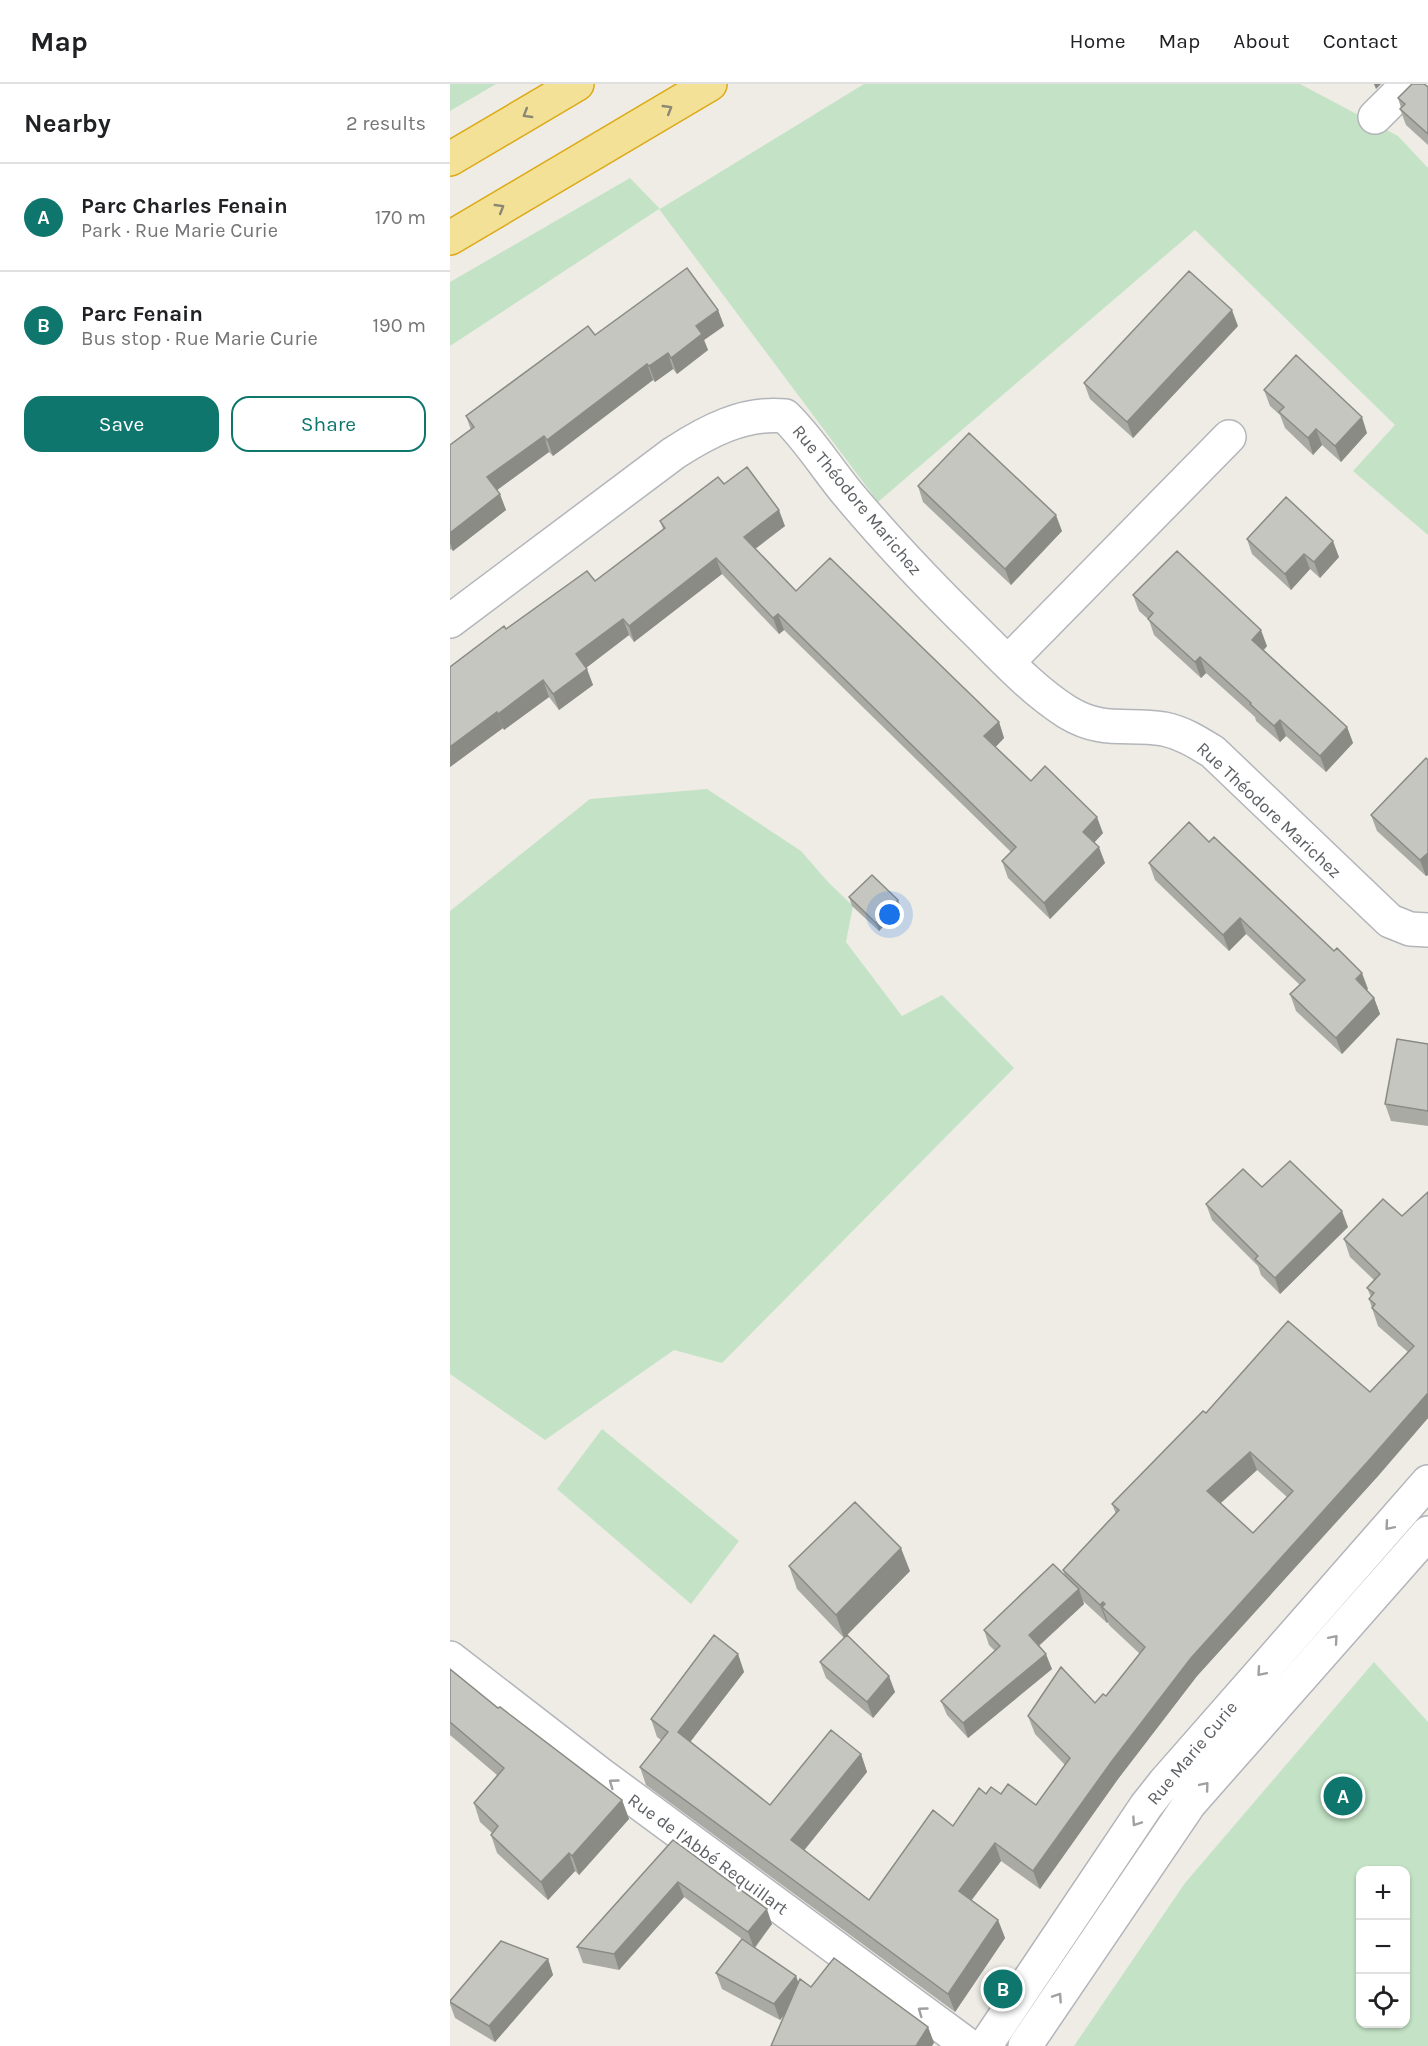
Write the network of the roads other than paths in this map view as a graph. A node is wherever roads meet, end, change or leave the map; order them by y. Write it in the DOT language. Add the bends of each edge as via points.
graph roads {
  1 [pos="578,84"];
  2 [pos="710,84"];
  3 [pos="1408,84"];
  4 [pos="1375,117"];
  5 [pos="450,159"];
  6 [pos="450,238"];
  7 [pos="1229,437"];
  8 [pos="450,621"];
  9 [pos="1008,662"];
  10 [pos="1428,930"];
  11 [pos="1428,1482"];
  12 [pos="1428,1533"];
  13 [pos="450,1658"];
  14 [pos="969,2046"];
  15 [pos="985,2046"];
  16 [pos="1025,2046"];
  1 -- 5 [label="highway, one-way"];
  6 -- 2 [label="highway, one-way"];
  3 -- 4 [label="street"];
  7 -- 9 [label="street"];
  8 -- 9 [label="street, Rue Théodore Marichez" via="695,439 737,420 773,415 785,416 793,424 888,540"];
  9 -- 10 [label="street, Rue Théodore Marichez" via="1047,698 1094,725 1165,730 1191,737 1213,752 1390,921 1410,929"];
  11 -- 15 [label="street, Rue Marie Curie, one-way" via="1165,1782"];
  16 -- 12 [label="street, Rue Marie Curie, one-way" via="1190,1803"];
  14 -- 13 [label="street, Rue de l'Abbé Requillart, one-way" via="600,1774"];
}
